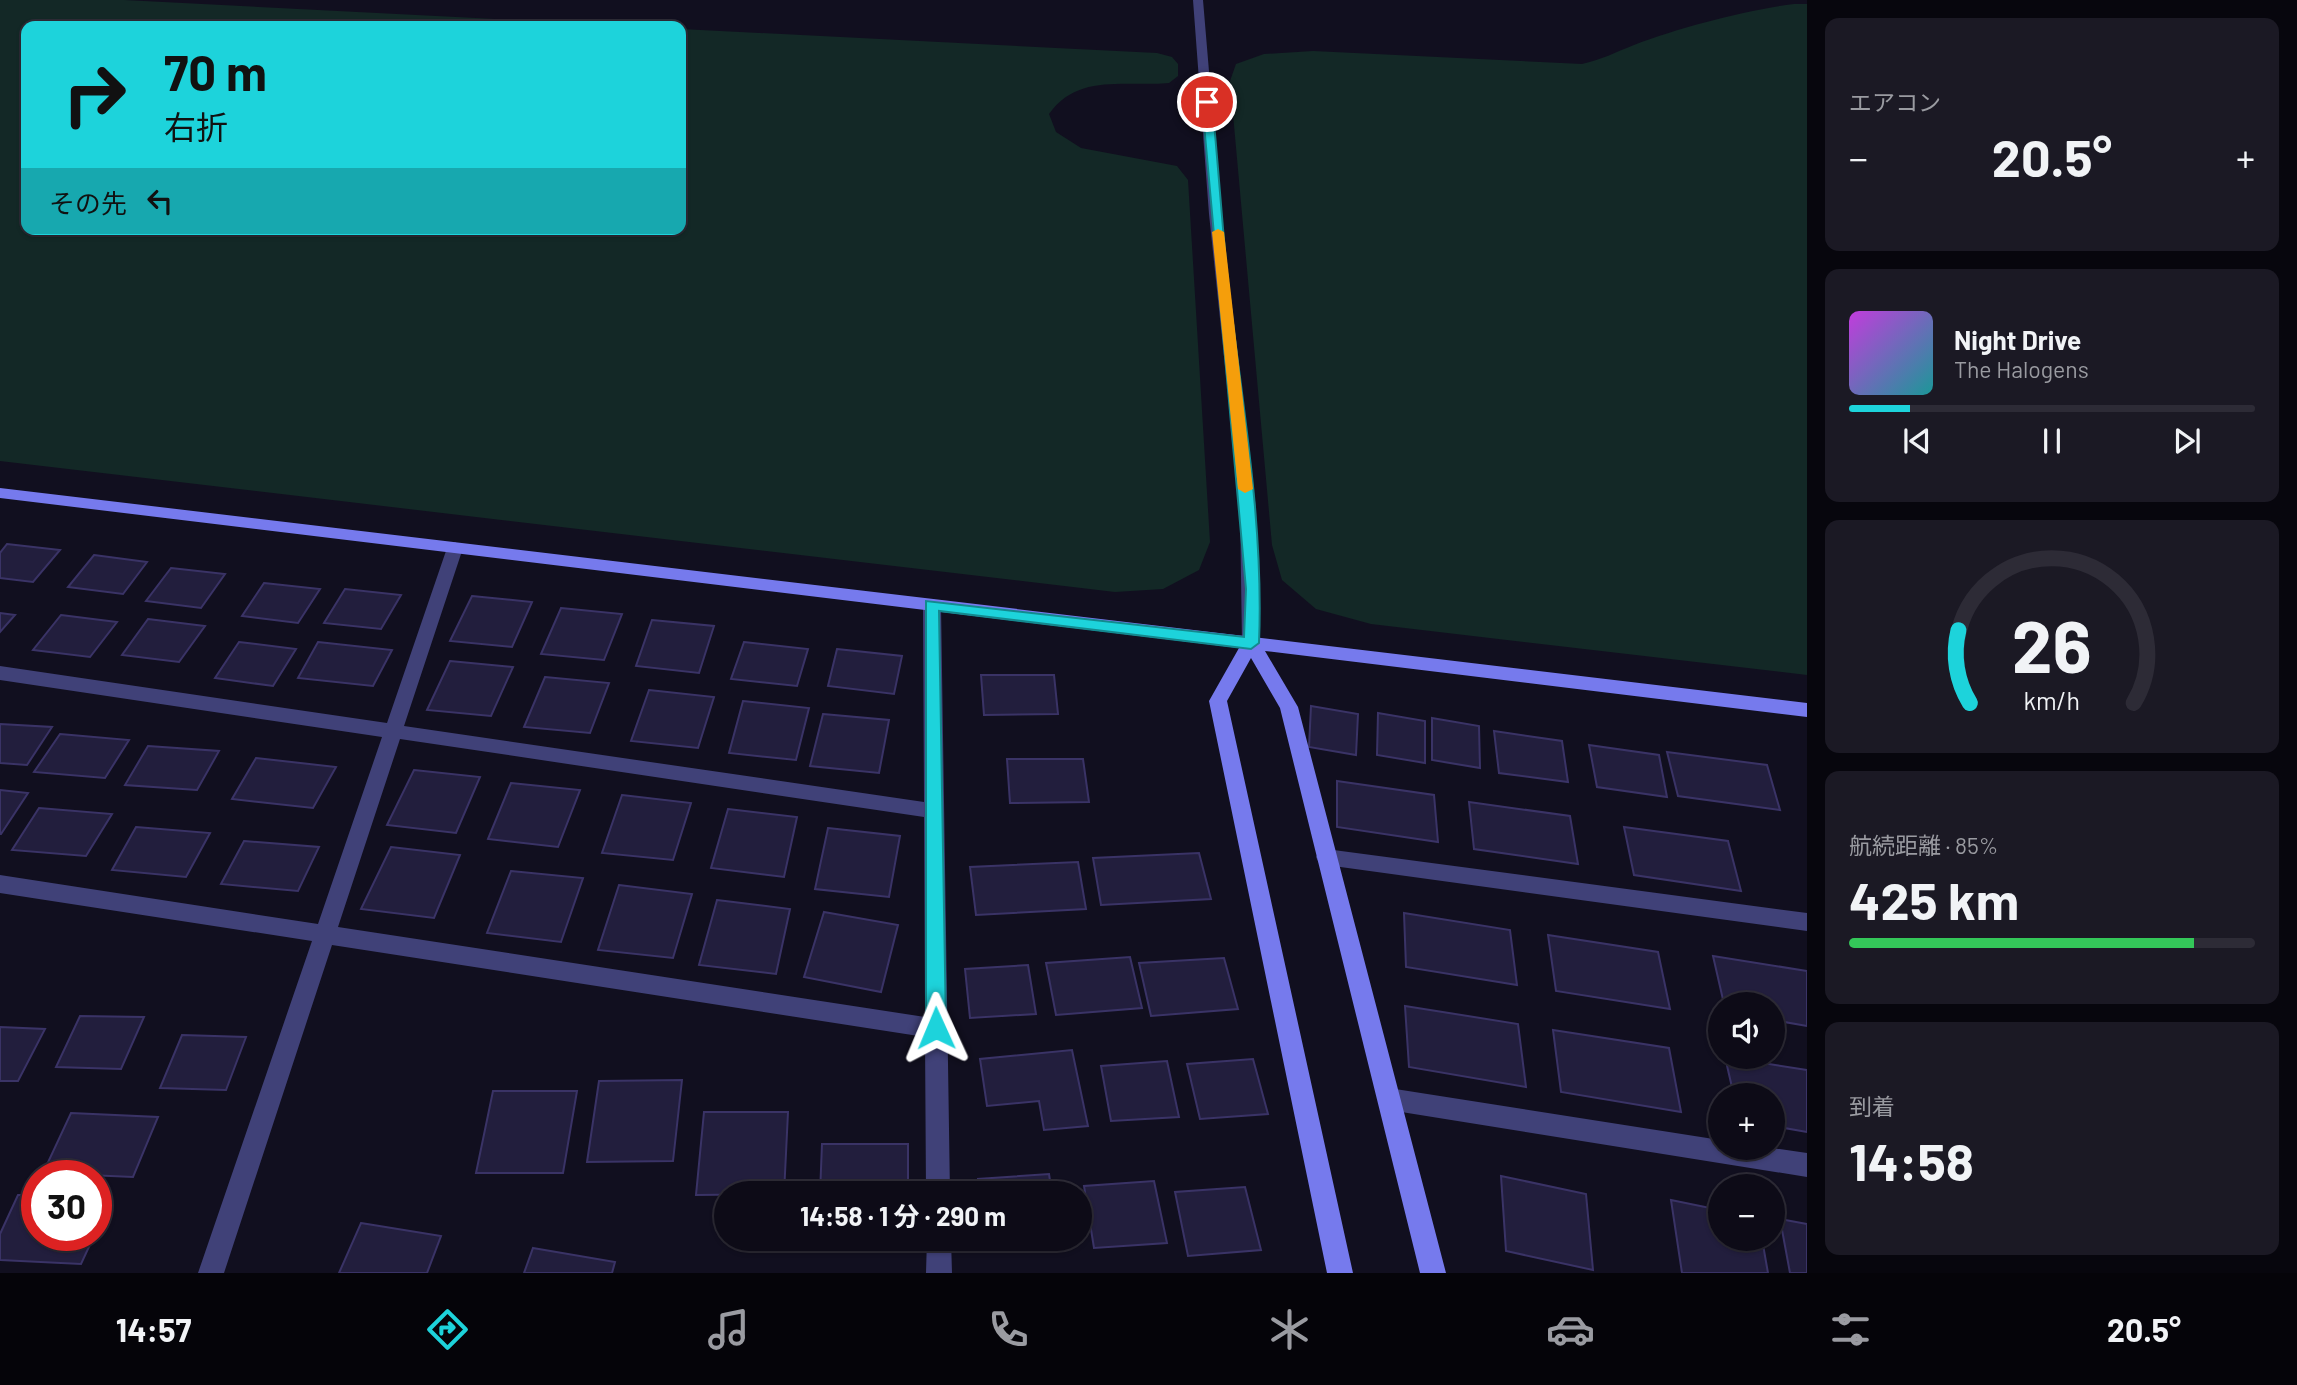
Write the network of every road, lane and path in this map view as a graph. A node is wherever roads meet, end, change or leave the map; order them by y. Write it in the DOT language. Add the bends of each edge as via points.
graph roads {
  1 [pos="1198,0"];
  2 [pos="2,496"];
  3 [pos="455,548"];
  4 [pos="932,605"];
  5 [pos="1251,643"];
  6 [pos="0,673"];
  7 [pos="1807,710"];
  8 [pos="395,731"];
  9 [pos="934,811"];
  10 [pos="1326,857"];
  11 [pos="0,884"];
  12 [pos="1807,922"];
  13 [pos="325,936"];
  14 [pos="936,1028"];
  15 [pos="1389,1099"];
  16 [pos="1807,1165"];
  17 [pos="938,1181"];
  18 [pos="939,1251"];
  19 [pos="211,1273"];
  20 [pos="939,1273"];
  21 [pos="1340,1273"];
  22 [pos="1433,1273"];
  1 -- 5 [label="street" via="1254,589"];
  2 -- 3 [label="street"];
  3 -- 4 [label="street"];
  3 -- 8 [label="street"];
  4 -- 5 [label="street"];
  4 -- 9 [label="street"];
  5 -- 7 [label="street"];
  5 -- 10 [label="street" via="1289,707"];
  5 -- 21 [label="street" via="1218,701"];
  6 -- 8 [label="street"];
  8 -- 9 [label="street"];
  8 -- 13 [label="street"];
  9 -- 14 [label="street"];
  10 -- 12 [label="street"];
  10 -- 15 [label="street"];
  11 -- 13 [label="street"];
  13 -- 14 [label="street"];
  13 -- 19 [label="street"];
  14 -- 17 [label="street"];
  15 -- 16 [label="street"];
  15 -- 22 [label="street"];
  18 -- 20 [label="street"];
}
